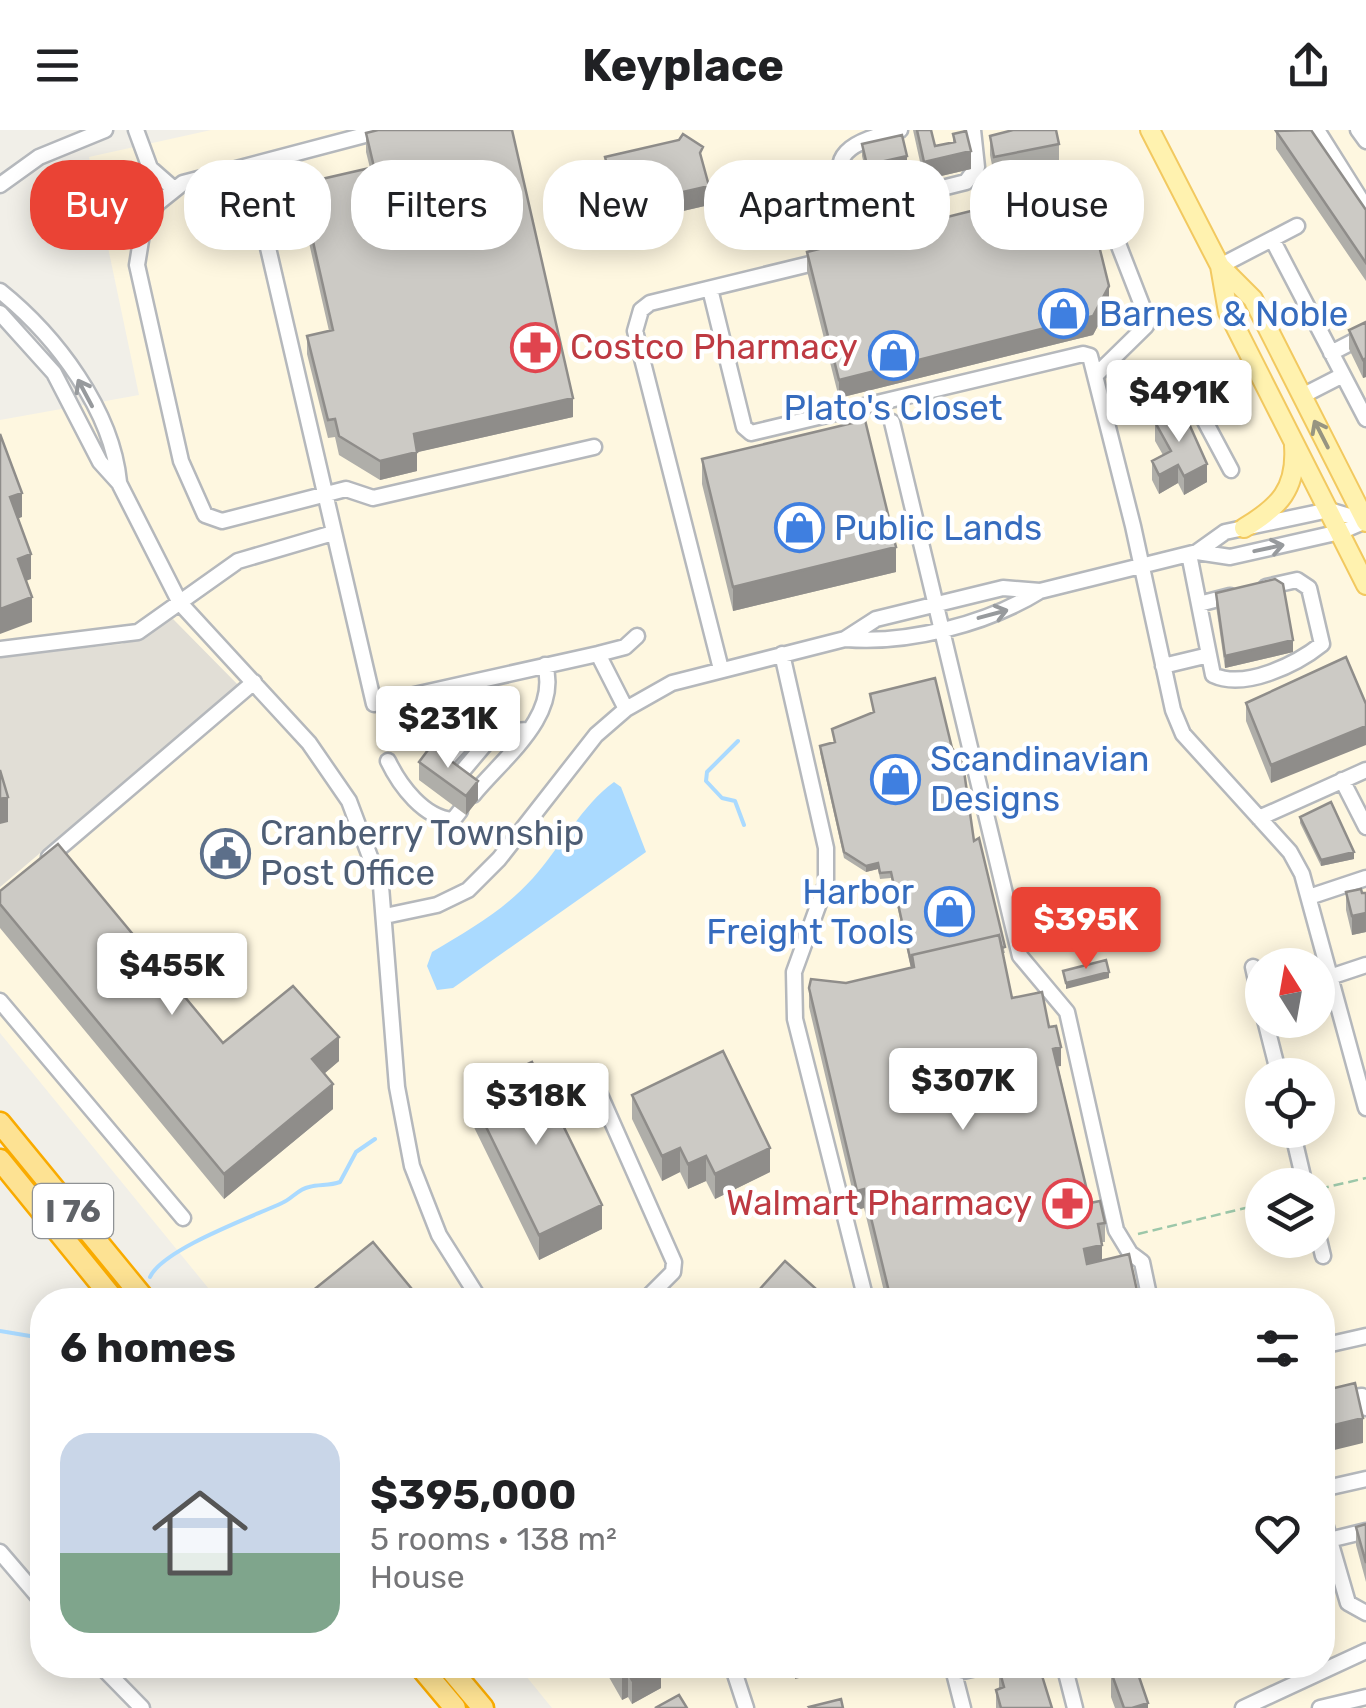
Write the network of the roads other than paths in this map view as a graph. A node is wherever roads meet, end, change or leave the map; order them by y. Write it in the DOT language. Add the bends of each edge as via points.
graph roads {
  1 [pos="104,130"];
  2 [pos="136,130"];
  3 [pos="384,130"];
  4 [pos="900,130"];
  5 [pos="973,130"];
  6 [pos="1150,130"];
  7 [pos="1318,130"];
  8 [pos="1358,130"];
  9 [pos="1366,141"];
  10 [pos="271,160"];
  11 [pos="0,185"];
  12 [pos="184,186"];
  13 [pos="174,189"];
  14 [pos="1366,208"];
  15 [pos="1297,226"];
  16 [pos="1272,239"];
  17 [pos="268,250"];
  18 [pos="1121,250"];
  19 [pos="842,256"];
  20 [pos="1220,266"];
  21 [pos="710,289"];
  22 [pos="0,292"];
  23 [pos="0,313"];
  24 [pos="1366,335"];
  25 [pos="1331,352"];
  26 [pos="1096,374"];
  27 [pos="1343,375"];
  28 [pos="1302,396"];
  29 [pos="1364,410"];
  30 [pos="1107,416"];
  31 [pos="892,422"];
  32 [pos="1294,441"];
  33 [pos="594,448"];
  34 [pos="1231,470"];
  35 [pos="119,483"];
  36 [pos="325,495"];
  37 [pos="1329,510"];
  38 [pos="1366,521"];
  39 [pos="1244,528"];
  40 [pos="1340,532"];
  41 [pos="334,533"];
  42 [pos="1193,553"];
  43 [pos="1141,566"];
  44 [pos="1366,585"];
  45 [pos="1040,591"];
  46 [pos="180,603"];
  47 [pos="937,604"];
  48 [pos="1199,604"];
  49 [pos="942,627"];
  50 [pos="637,636"];
  51 [pos="845,638"];
  52 [pos="0,649"];
  53 [pos="598,654"];
  54 [pos="782,654"];
  55 [pos="1209,655"];
  56 [pos="545,665"];
  57 [pos="1162,666"];
  58 [pos="721,669"];
  59 [pos="254,682"];
  60 [pos="626,709"];
  61 [pos="529,730"];
  62 [pos="492,736"];
  63 [pos="388,761"];
  64 [pos="438,770"];
  65 [pos="1366,770"];
  66 [pos="1342,780"];
  67 [pos="454,782"];
  68 [pos="424,784"];
  69 [pos="441,796"];
  70 [pos="473,796"];
  71 [pos="414,797"];
  72 [pos="428,810"];
  73 [pos="460,810"];
  74 [pos="1258,818"];
  75 [pos="1366,828"];
  76 [pos="42,862"];
  77 [pos="1366,878"];
  78 [pos="1308,897"];
  79 [pos="385,916"];
  80 [pos="1322,948"];
  81 [pos="1366,965"];
  82 [pos="1335,975"];
  83 [pos="1335,995"];
  84 [pos="0,1001"];
  85 [pos="598,1088"];
  86 [pos="1366,1108"];
  87 [pos="0,1123"];
  88 [pos="0,1160"];
  89 [pos="183,1218"];
  90 [pos="104,1288"];
  91 [pos="135,1288"];
  92 [pos="472,1288"];
  93 [pos="657,1288"];
  94 [pos="863,1288"];
  95 [pos="1147,1288"];
  96 [pos="1366,1336"];
  97 [pos="1335,1343"];
  98 [pos="1335,1398"];
  99 [pos="1366,1408"];
  100 [pos="1366,1479"];
  101 [pos="1335,1485"];
  102 [pos="1366,1531"];
  103 [pos="1335,1539"];
  104 [pos="0,1552"];
  105 [pos="1335,1560"];
  106 [pos="30,1587"];
  107 [pos="1366,1613"];
  108 [pos="1366,1651"];
  109 [pos="1335,1665"];
  110 [pos="113,1678"];
  111 [pos="430,1678"];
  112 [pos="458,1678"];
  113 [pos="736,1678"];
  114 [pos="954,1678"];
  115 [pos="1067,1678"];
  116 [pos="1307,1678"];
  117 [pos="1366,1697"];
  118 [pos="142,1708"];
  119 [pos="455,1708"];
  120 [pos="482,1708"];
  121 [pos="746,1708"];
  122 [pos="963,1708"];
  123 [pos="1075,1708"];
  124 [pos="1242,1708"];
  125 [pos="1320,1708"];
  1 -- 11 [label="street" via="40,156"];
  2 -- 13 [label="street" via="150,168"];
  3 -- 10 [label="street"];
  4 -- 5 [label="street" via="848,148 846,183 862,203 966,182 978,167"];
  6 -- 20 [label="main road"];
  7 -- 14 [label="street"];
  8 -- 9 [label="street"];
  12 -- 13 [label="street"];
  13 -- 36 [label="street" via="144,222 137,264 181,460 205,514 222,521"];
  15 -- 16 [label="street"];
  16 -- 20 [label="street"];
  16 -- 25 [label="street"];
  17 -- 36 [label="street"];
  18 -- 26 [label="street" via="1146,326"];
  19 -- 21 [label="street"];
  20 -- 28 [label="main road" via="1253,299"];
  20 -- 32 [label="main road" via="1228,312"];
  21 -- 26 [label="street" via="744,427 752,433 1082,354 1090,356"];
  21 -- 58 [label="street" via="650,303 636,331"];
  35 -- 22 [label="street, one-way" via="116,457 80,384 41,329"];
  23 -- 35 [label="street" via="54,372 100,462"];
  24 -- 25 [label="street"];
  25 -- 27 [label="street"];
  26 -- 30 [label="street"];
  27 -- 28 [label="street"];
  27 -- 29 [label="street"];
  38 -- 28 [label="main road, one-way"];
  30 -- 34 [label="street" via="1173,371"];
  30 -- 43 [label="street"];
  31 -- 47 [label="street"];
  32 -- 37 [label="main road"];
  32 -- 39 [label="main road" via="1290,489"];
  33 -- 36 [label="street" via="373,498 346,489"];
  35 -- 46 [label="street"];
  36 -- 41 [label="street"];
  37 -- 38 [label="street"];
  37 -- 39 [label="street"];
  37 -- 40 [label="main road"];
  38 -- 40 [label="street"];
  39 -- 42 [label="street" via="1224,532"];
  42 -- 40 [label="street, one-way" via="1230,556"];
  40 -- 44 [label="main road"];
  41 -- 46 [label="street" via="238,561"];
  41 -- 56 [label="street" via="374,704"];
  42 -- 43 [label="street"];
  42 -- 48 [label="street"];
  43 -- 45 [label="street"];
  43 -- 57 [label="street"];
  45 -- 47 [label="street" via="1003,588"];
  49 -- 45 [label="street, one-way" via="1008,611"];
  46 -- 52 [label="street" via="123,636"];
  46 -- 59 [label="street"];
  47 -- 49 [label="street"];
  47 -- 51 [label="street" via="876,619"];
  48 -- 55 [label="street"];
  48 -- 55 [label="street" via="1297,580 1309,588 1322,644 1298,664 1227,682 1214,675"];
  49 -- 51 [label="street" via="881,642"];
  49 -- 95 [label="street" via="1020,956 1067,1012 1120,1238 1142,1262"];
  50 -- 53 [label="street"];
  51 -- 54 [label="street"];
  53 -- 56 [label="street"];
  53 -- 60 [label="street"];
  54 -- 58 [label="street"];
  54 -- 94 [label="street" via="826,848 826,884 794,972 795,1018"];
  55 -- 57 [label="street"];
  56 -- 61 [label="street" via="548,700"];
  57 -- 74 [label="street" via="1182,734"];
  58 -- 60 [label="street" via="672,684"];
  59 -- 76 [label="street"];
  59 -- 79 [label="street" via="341,786 364,835"];
  60 -- 79 [label="street" via="582,751 478,882 448,902"];
  61 -- 62 [label="street"];
  61 -- 70 [label="street"];
  62 -- 64 [label="street" via="470,734"];
  62 -- 67 [label="street"];
  63 -- 71 [label="street"];
  65 -- 66 [label="street"];
  66 -- 74 [label="street"];
  66 -- 75 [label="street"];
  68 -- 71 [label="street"];
  69 -- 72 [label="street"];
  71 -- 72 [label="street"];
  72 -- 73 [label="street" via="453,820"];
  74 -- 78 [label="street" via="1290,852"];
  77 -- 78 [label="street"];
  78 -- 80 [label="street"];
  79 -- 92 [label="street" via="394,1064 408,1149 439,1235"];
  81 -- 82 [label="street"];
  83 -- 86 [label="street"];
  84 -- 89 [label="street"];
  85 -- 93 [label="street" via="674,1262"];
  87 -- 91 [label="highway, I 76"];
  88 -- 90 [label="highway, I 76"];
  96 -- 97 [label="street"];
  98 -- 99 [label="street" via="1356,1394"];
  100 -- 101 [label="street"];
  102 -- 103 [label="street"];
  104 -- 106 [label="street"];
  105 -- 107 [label="street" via="1348,1603"];
  108 -- 109 [label="street"];
  110 -- 118 [label="street"];
  111 -- 119 [label="highway"];
  112 -- 120 [label="highway"];
  113 -- 121 [label="street"];
  114 -- 122 [label="street"];
  115 -- 123 [label="street"];
  116 -- 124 [label="street"];
  117 -- 125 [label="street"];
}
